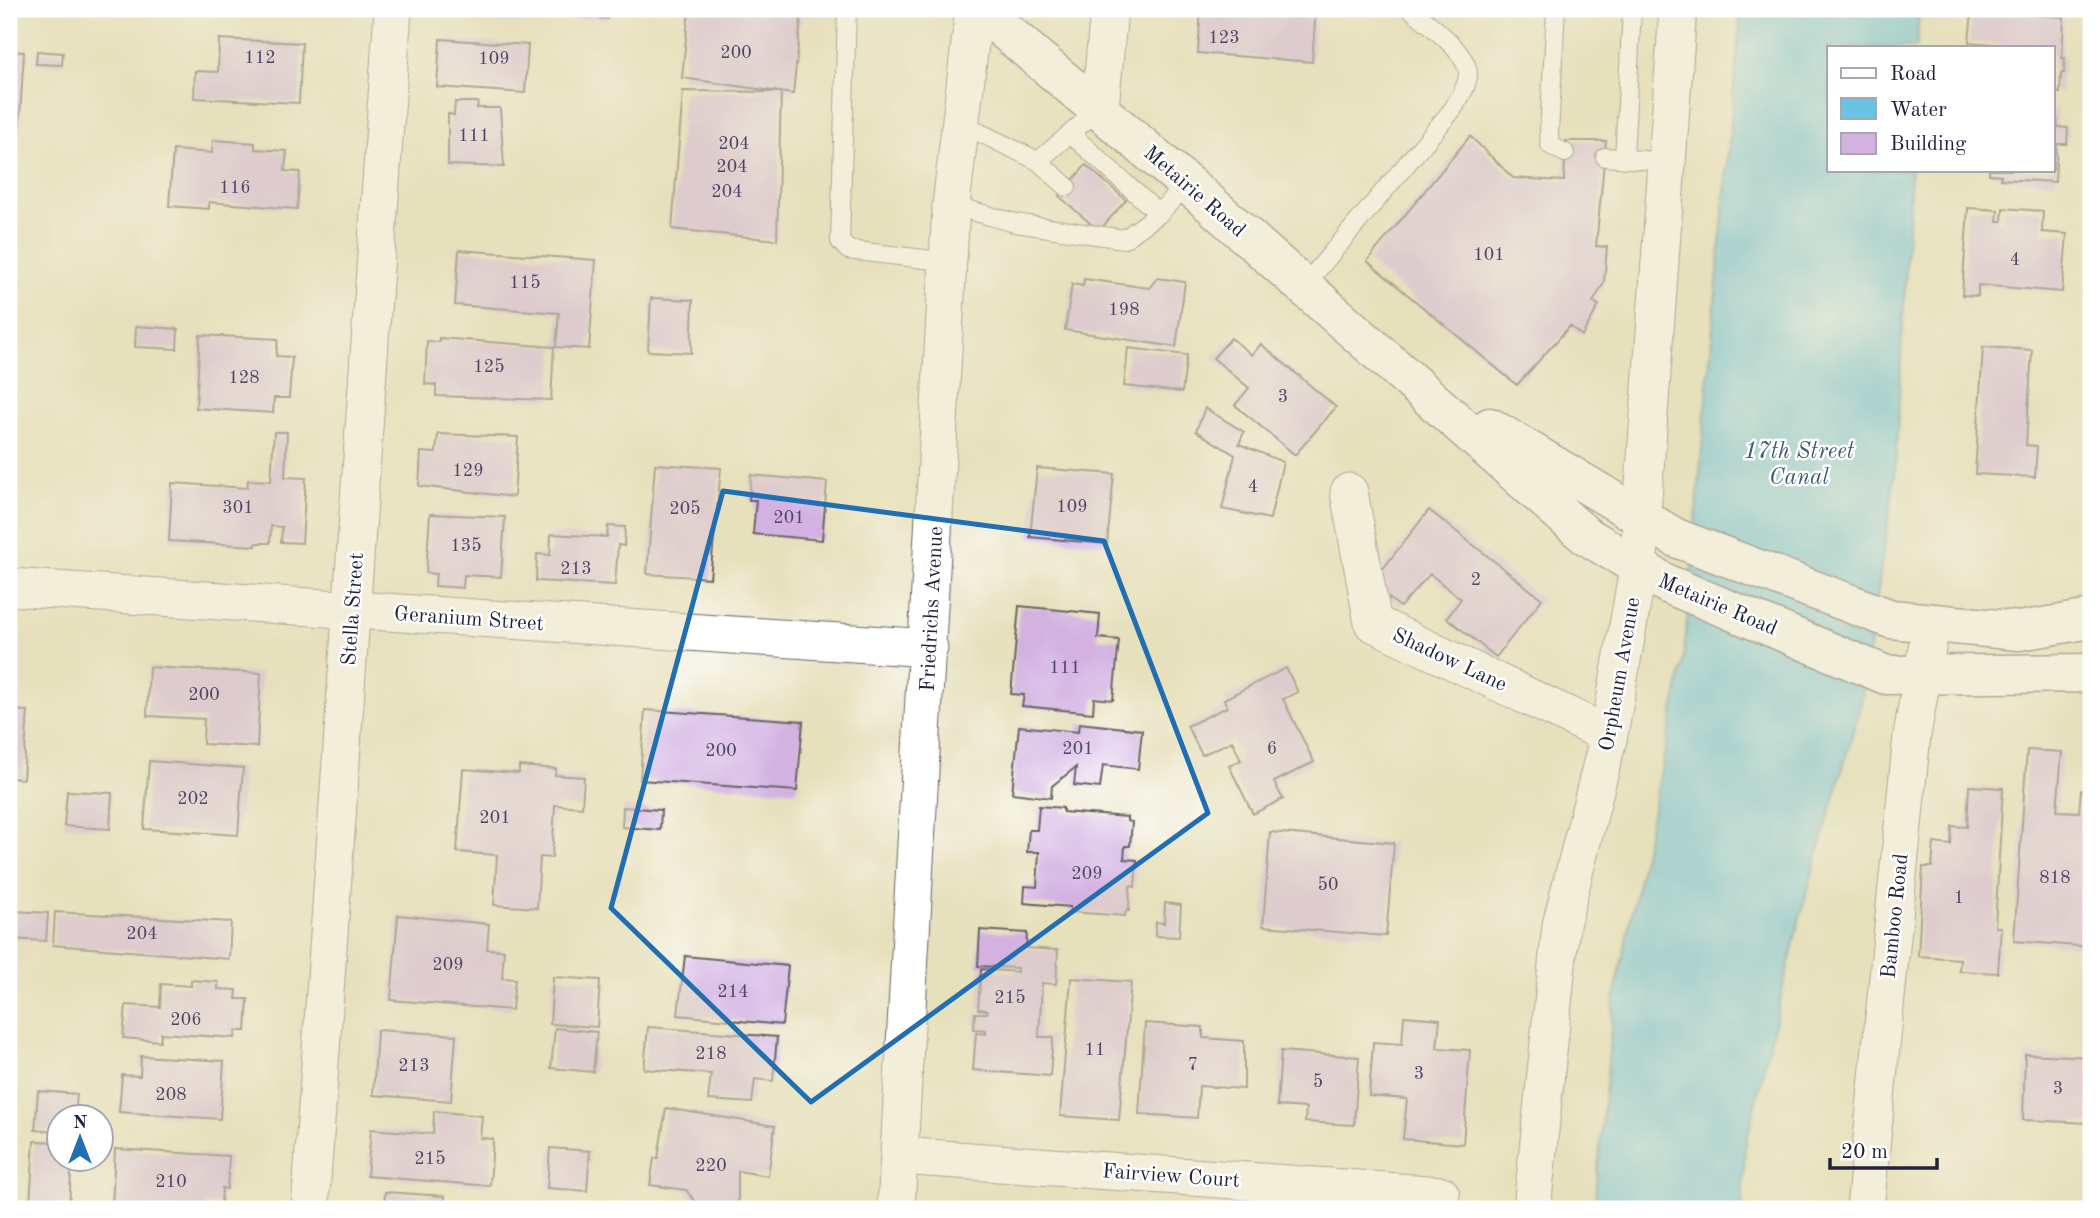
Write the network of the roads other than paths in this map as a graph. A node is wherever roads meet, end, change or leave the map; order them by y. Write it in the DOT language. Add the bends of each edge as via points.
graph roads {
  1 [pos="393,9"];
  2 [pos="847,9"];
  3 [pos="976,9"];
  4 [pos="1109,9"];
  5 [pos="1411,9"];
  6 [pos="1556,9"];
  7 [pos="1632,9"];
  8 [pos="1678,9"];
  9 [pos="1100,108"];
  10 [pos="962,124"];
  11 [pos="1071,134"];
  12 [pos="1565,153"];
  13 [pos="1605,157"];
  14 [pos="1624,159"];
  15 [pos="1038,161"];
  16 [pos="1667,162"];
  17 [pos="1187,184"];
  18 [pos="1067,187"];
  19 [pos="951,205"];
  20 [pos="1159,214"];
  21 [pos="1106,222"];
  22 [pos="1125,239"];
  23 [pos="950,262"];
  24 [pos="1304,286"];
  25 [pos="1407,377"];
  26 [pos="1349,492"];
  27 [pos="1642,519"];
  28 [pos="1653,577"];
  29 [pos="9,587"];
  30 [pos="351,610"];
  31 [pos="2091,619"];
  32 [pos="1931,625"];
  33 [pos="929,648"];
  34 [pos="2091,673"];
  35 [pos="1903,675"];
  36 [pos="1609,735"];
  37 [pos="901,1156"];
  38 [pos="1441,1195"];
  39 [pos="310,1209"];
  40 [pos="896,1209"];
  41 [pos="1532,1209"];
  42 [pos="1865,1209"];
  1 -- 30 [label="street, Stella Street"];
  2 -- 23 [label="lane" via="840,241 848,250"];
  3 -- 9 [label="main road, Metairie Road"];
  3 -- 10 [label="street, Friedrichs Avenue"];
  4 -- 9 [label="street"];
  5 -- 24 [label="lane" via="1462,56 1468,72 1465,88 1453,109"];
  6 -- 12 [label="lane" via="1549,133 1550,145"];
  7 -- 14 [label="lane"];
  8 -- 16 [label="street, Orpheum Avenue"];
  9 -- 11 [label="lane"];
  9 -- 17 [label="main road, Metairie Road"];
  10 -- 15 [label="lane"];
  10 -- 19 [label="street, Friedrichs Avenue"];
  11 -- 15 [label="lane"];
  11 -- 20 [label="lane"];
  13 -- 14 [label="lane"];
  14 -- 16 [label="lane"];
  15 -- 18 [label="lane"];
  16 -- 27 [label="street, Orpheum Avenue"];
  17 -- 20 [label="lane"];
  17 -- 24 [label="main road, Metairie Road"];
  19 -- 22 [label="lane" via="1015,223"];
  19 -- 23 [label="street, Friedrichs Avenue"];
  20 -- 22 [label="lane"];
  21 -- 22 [label="lane"];
  23 -- 33 [label="street, Friedrichs Avenue"];
  24 -- 25 [label="main road, Metairie Road"];
  25 -- 27 [label="main road, Metairie Road"];
  25 -- 28 [label="main road, Metairie Road" via="1584,535"];
  26 -- 36 [label="street, Shadow Lane" via="1373,624"];
  27 -- 28 [label="street, Orpheum Avenue"];
  27 -- 32 [label="main road, Metairie Road" via="1676,538 1891,619"];
  28 -- 35 [label="main road, Metairie Road"];
  28 -- 36 [label="street, Orpheum Avenue"];
  29 -- 30 [label="street, Geranium Street"];
  30 -- 33 [label="street, Geranium Street"];
  30 -- 39 [label="street, Stella Street"];
  31 -- 32 [label="main road, Metairie Road" via="2019,631"];
  32 -- 35 [label="street, Bamboo Road"];
  33 -- 37 [label="street, Friedrichs Avenue"];
  34 -- 35 [label="main road, Metairie Road"];
  35 -- 42 [label="street, Bamboo Road"];
  36 -- 41 [label="street, Orpheum Avenue" via="1561,925"];
  37 -- 38 [label="street, Fairview Court"];
  37 -- 40 [label="street, Friedrichs Avenue"];
}
